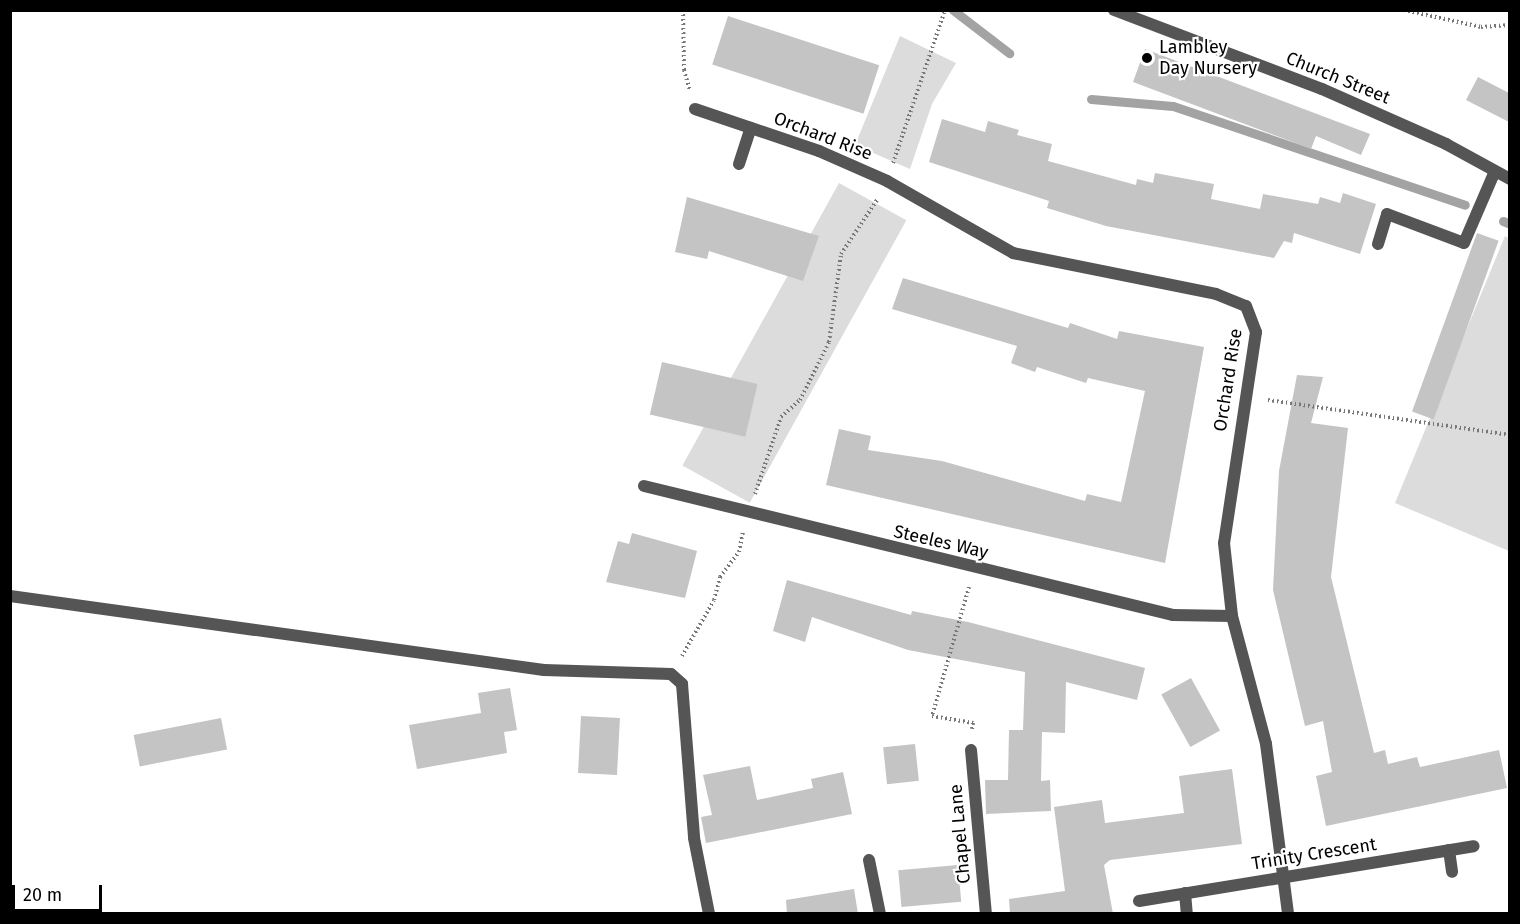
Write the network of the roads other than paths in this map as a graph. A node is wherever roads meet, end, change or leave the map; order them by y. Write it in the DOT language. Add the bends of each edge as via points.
graph roads {
  1 [pos="1114,10"];
  2 [pos="695,109"];
  3 [pos="751,128"];
  4 [pos="739,164"];
  5 [pos="1495,171"];
  6 [pos="1509,179"];
  7 [pos="1378,244"];
  8 [pos="644,486"];
  9 [pos="10,596"];
  10 [pos="1232,616"];
  11 [pos="971,750"];
  12 [pos="1474,846"];
  13 [pos="1449,850"];
  14 [pos="869,861"];
  15 [pos="1452,872"];
  16 [pos="1283,878"];
  17 [pos="1185,893"];
  18 [pos="1139,901"];
  19 [pos="709,914"];
  20 [pos="880,914"];
  21 [pos="986,914"];
  22 [pos="1187,914"];
  23 [pos="1288,914"];
  1 -- 5 [label="street, Church Street" via="1322,89"];
  2 -- 3 [label="street, Orchard Rise"];
  3 -- 4 [label="street, Orchard Rise"];
  3 -- 10 [label="street, Orchard Rise" via="887,181 1013,253 1216,294 1246,306 1256,332 1224,543"];
  5 -- 6 [label="street, Church Street"];
  5 -- 7 [label="street" via="1464,243 1387,214"];
  8 -- 10 [label="street, Steeles Way" via="1173,615"];
  9 -- 19 [label="street" via="544,670 671,674 681,684 694,838"];
  10 -- 16 [label="street, Orchard Rise" via="1266,744"];
  11 -- 21 [label="street, Chapel Lane"];
  12 -- 13 [label="street, Trinity Crescent"];
  13 -- 15 [label="street"];
  13 -- 16 [label="street, Trinity Crescent"];
  14 -- 20 [label="street"];
  16 -- 17 [label="street, Trinity Crescent"];
  16 -- 23 [label="street, Orchard Rise"];
  17 -- 18 [label="street, Trinity Crescent"];
  17 -- 22 [label="street"];
}
